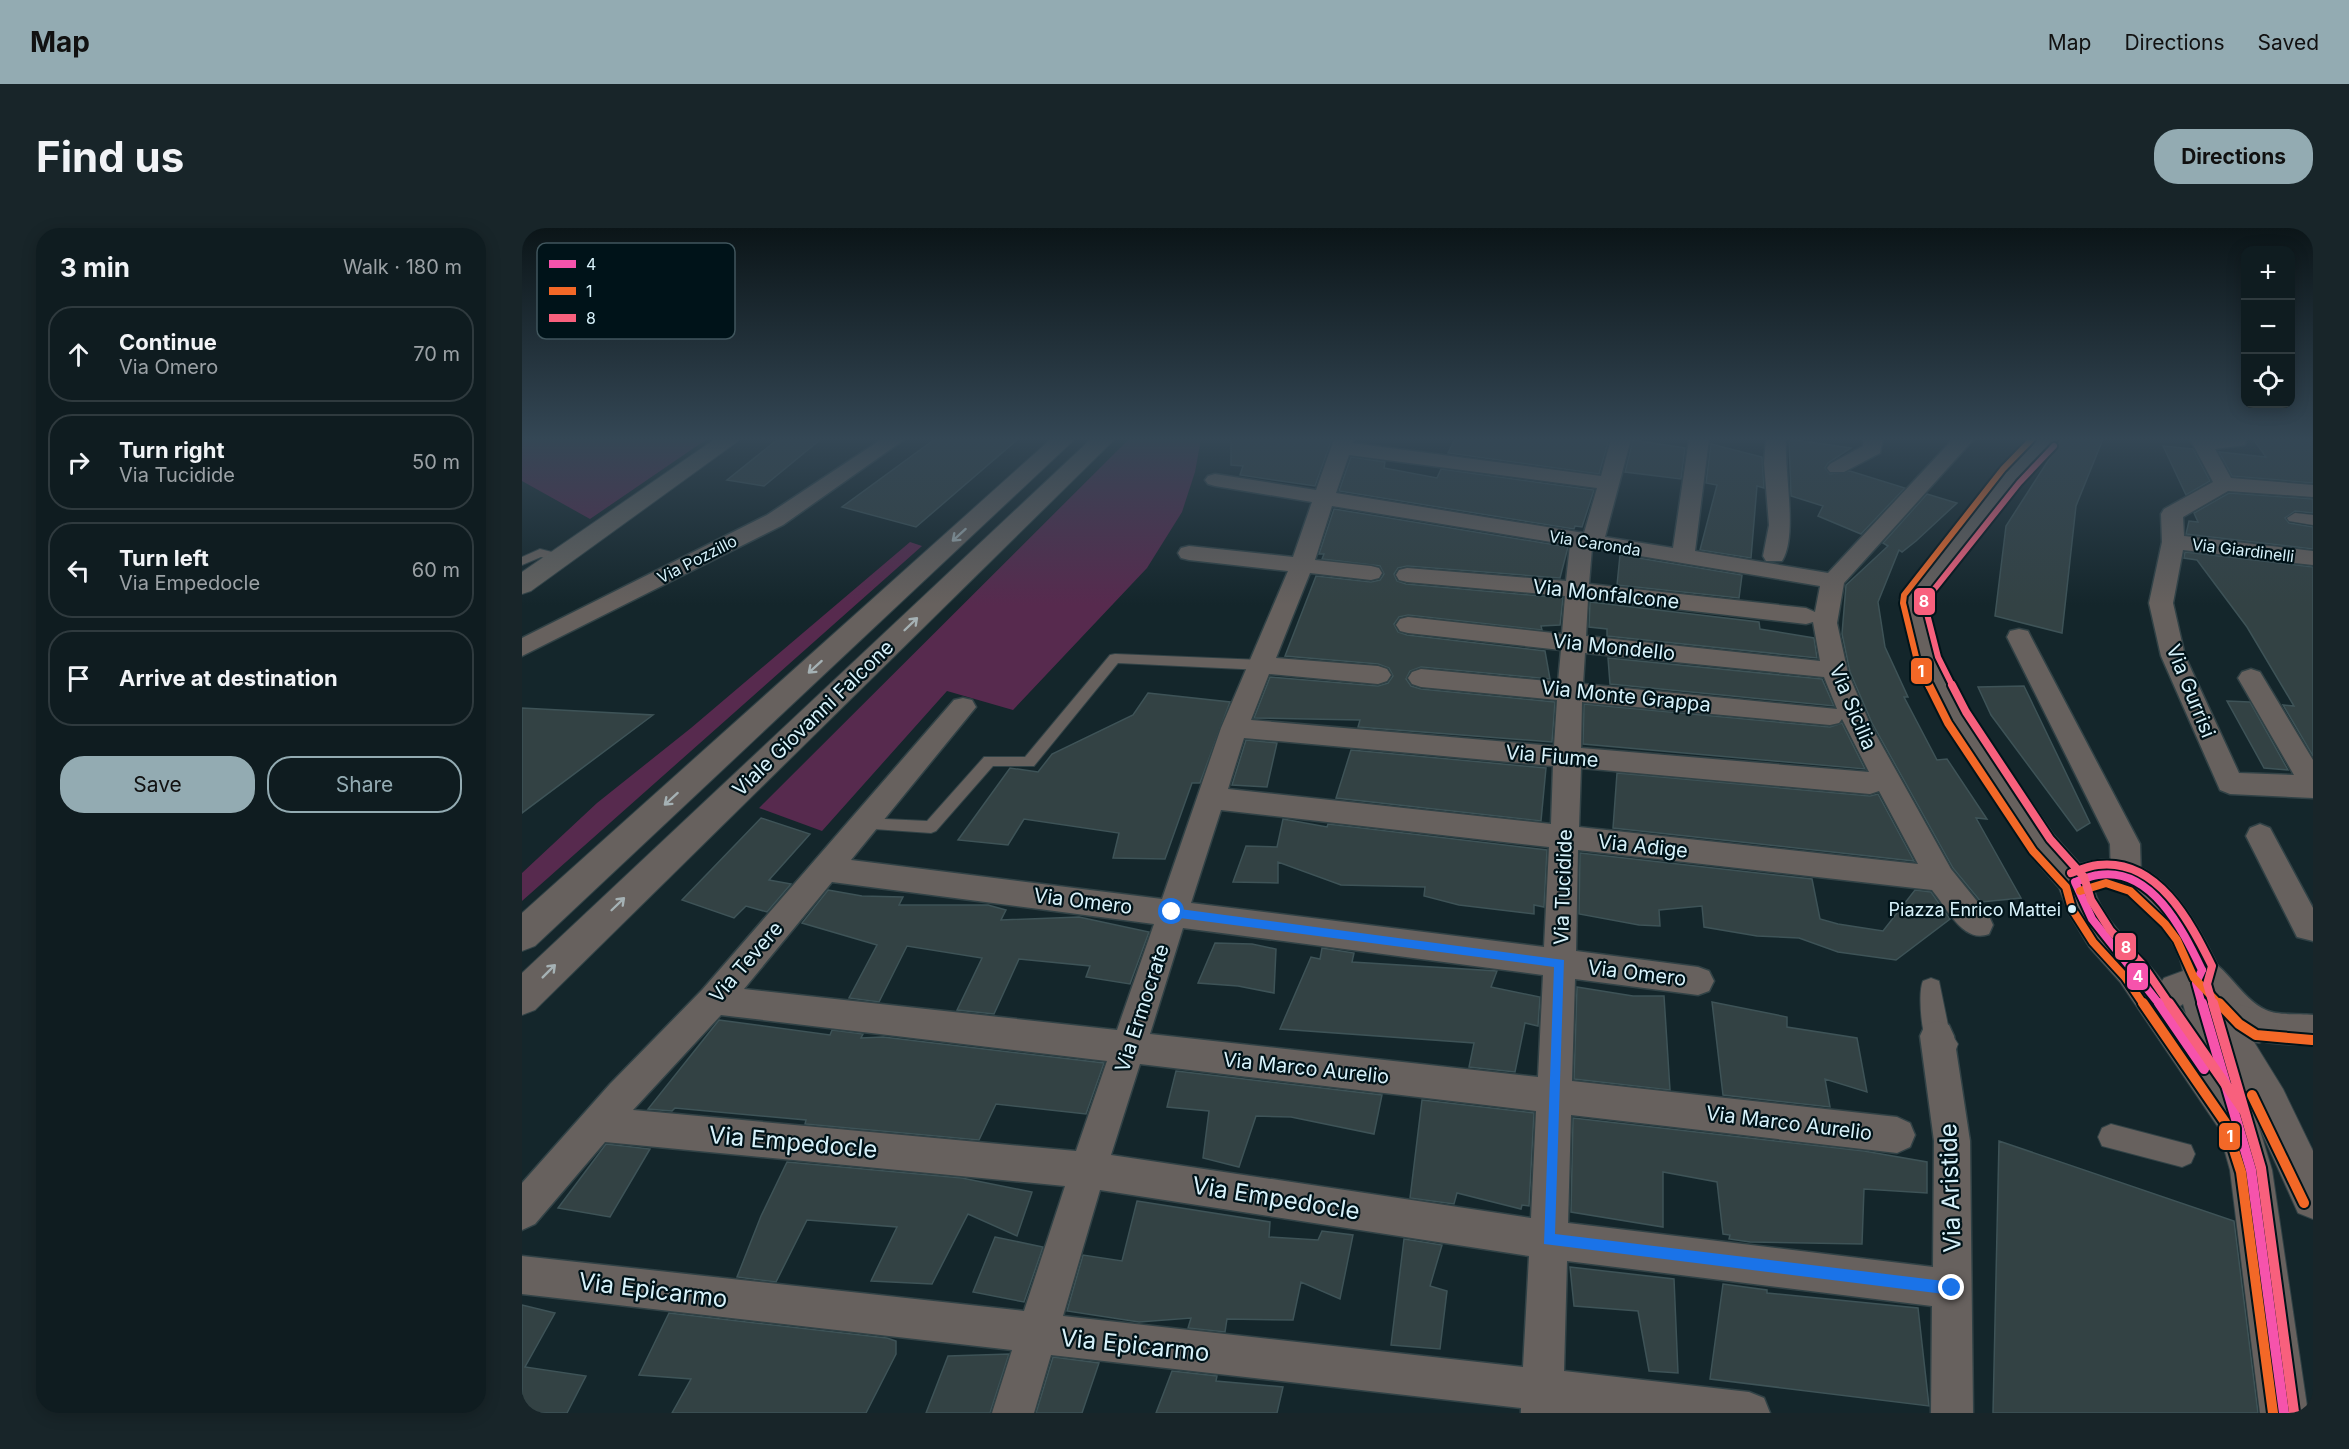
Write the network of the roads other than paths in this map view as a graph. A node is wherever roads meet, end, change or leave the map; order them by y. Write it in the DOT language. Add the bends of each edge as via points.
graph roads {
  1 [pos="651,494"];
  2 [pos="813,494"];
  3 [pos="1004,494"];
  4 [pos="1046,494"];
  5 [pos="1296,494"];
  6 [pos="1325,494"];
  7 [pos="1604,494"];
  8 [pos="1689,494"];
  9 [pos="1777,494"];
  10 [pos="1913,494"];
  11 [pos="1997,494"];
  12 [pos="2206,494"];
  13 [pos="1323,499"];
  14 [pos="2295,518"];
  15 [pos="2313,520"];
  16 [pos="1587,541"];
  17 [pos="2173,542"];
  18 [pos="1189,553"];
  19 [pos="1774,556"];
  20 [pos="1683,557"];
  21 [pos="560,558"];
  22 [pos="2313,558"];
  23 [pos="522,561"];
  24 [pos="1302,565"];
  25 [pos="1371,573"];
  26 [pos="1407,575"];
  27 [pos="1833,581"];
  28 [pos="522,585"];
  29 [pos="1579,590"];
  30 [pos="1806,616"];
  31 [pos="1408,625"];
  32 [pos="2019,637"];
  33 [pos="1573,642"];
  34 [pos="522,648"];
  35 [pos="1262,665"];
  36 [pos="1820,670"];
  37 [pos="1378,675"];
  38 [pos="1421,678"];
  39 [pos="2251,678"];
  40 [pos="1570,690"];
  41 [pos="963,707"];
  42 [pos="1830,716"];
  43 [pos="1234,728"];
  44 [pos="1568,757"];
  45 [pos="1870,783"];
  46 [pos="2313,785"];
  47 [pos="1211,798"];
  48 [pos="864,824"];
  49 [pos="2260,836"];
  50 [pos="1565,837"];
  51 [pos="826,869"];
  52 [pos="2126,875"];
  53 [pos="1931,878"];
  54 [pos="2075,882"];
  55 [pos="1172,912"];
  56 [pos="1978,925"];
  57 [pos="2313,928"];
  58 [pos="522,935"];
  59 [pos="1560,963"];
  60 [pos="2133,970"];
  61 [pos="1698,981"];
  62 [pos="1931,989"];
  63 [pos="2194,990"];
  64 [pos="522,998"];
  65 [pos="714,1000"];
  66 [pos="2259,1025"];
  67 [pos="2313,1030"];
  68 [pos="1945,1043"];
  69 [pos="1130,1048"];
  70 [pos="2236,1067"];
  71 [pos="1554,1096"];
  72 [pos="2235,1117"];
  73 [pos="598,1124"];
  74 [pos="1898,1135"];
  75 [pos="2111,1137"];
  76 [pos="2182,1154"];
  77 [pos="1088,1170"];
  78 [pos="2313,1198"];
  79 [pos="522,1211"];
  80 [pos="1549,1240"];
  81 [pos="522,1275"];
  82 [pos="1952,1288"];
  83 [pos="1035,1335"];
  84 [pos="1542,1401"];
  85 [pos="1013,1413"];
  86 [pos="1749,1413"];
  87 [pos="1952,1413"];
  88 [pos="2284,1413"];
  1 -- 21 [label="main road"];
  2 -- 34 [label="street, Via Pozzillo" via="775,520"];
  3 -- 58 [label="street, Viale Giovanni Falcone, one-way"];
  64 -- 4 [label="street, Viale Giovanni Falcone, one-way"];
  5 -- 13 [label="street, Via Caronda"];
  6 -- 13 [label="street, Via Ermocrate"];
  7 -- 16 [label="street, Via Tucidide"];
  8 -- 20 [label="street"];
  9 -- 19 [label="street" via="1780,525"];
  10 -- 27 [label="street"];
  11 -- 54 [label="street" via="1913,600 1928,661 1948,702 2042,845"];
  12 -- 17 [label="street, Via Gurrisi" via="2172,514"];
  13 -- 16 [label="street, Via Caronda"];
  13 -- 24 [label="street, Via Ermocrate"];
  14 -- 15 [label="street"];
  16 -- 20 [label="street, Via Caronda"];
  16 -- 29 [label="street, Via Tucidide"];
  17 -- 22 [label="street, Via Giardinelli"];
  17 -- 46 [label="street, Via Gurrisi" via="2160,603 2173,656 2230,783"];
  18 -- 24 [label="street"];
  20 -- 27 [label="street, Via Caronda"];
  21 -- 23 [label="lane" via="540,553"];
  21 -- 28 [label="main road"];
  24 -- 25 [label="street"];
  24 -- 35 [label="street, Via Ermocrate"];
  26 -- 29 [label="street, Via Monfalcone"];
  27 -- 56 [label="street, Via Sicilia" via="1825,623 1834,673 1857,724 1935,868"];
  29 -- 30 [label="street, Via Monfalcone"];
  29 -- 33 [label="street, Via Tucidide"];
  31 -- 33 [label="street, Via Mondello"];
  32 -- 52 [label="street" via="2126,844"];
  33 -- 36 [label="street, Via Mondello"];
  33 -- 40 [label="street, Via Tucidide"];
  35 -- 37 [label="street"];
  35 -- 43 [label="street, Via Ermocrate"];
  35 -- 48 [label="lane" via="1116,658 1029,762 989,761 931,827"];
  38 -- 40 [label="street, Via Monte Grappa"];
  39 -- 46 [label="street"];
  40 -- 42 [label="street, Via Monte Grappa"];
  40 -- 44 [label="street, Via Tucidide"];
  41 -- 48 [label="street, Via Tevere"];
  43 -- 44 [label="street, Via Fiume"];
  43 -- 47 [label="street, Via Ermocrate"];
  44 -- 45 [label="street, Via Fiume"];
  44 -- 50 [label="street, Via Tucidide"];
  47 -- 50 [label="street, Via Adige"];
  47 -- 55 [label="street, Via Ermocrate"];
  48 -- 51 [label="street, Via Tevere"];
  49 -- 57 [label="street" via="2308,928"];
  50 -- 53 [label="street, Via Adige"];
  50 -- 59 [label="street, Via Tucidide"];
  51 -- 55 [label="street, Via Omero"];
  51 -- 65 [label="street, Via Tevere"];
  52 -- 54 [label="street" via="2097,872"];
  52 -- 63 [label="street" via="2155,896 2184,931"];
  54 -- 60 [label="street" via="2081,904 2093,923"];
  55 -- 59 [label="street, Via Omero"];
  55 -- 69 [label="street, Via Ermocrate"];
  59 -- 61 [label="street, Via Omero"];
  59 -- 71 [label="street, Via Tucidide"];
  60 -- 63 [label="street" via="2157,987"];
  60 -- 72 [label="street"];
  62 -- 68 [label="street"];
  63 -- 66 [label="street"];
  63 -- 70 [label="street"];
  65 -- 69 [label="street, Via Marco Aurelio"];
  65 -- 73 [label="street, Via Tevere"];
  66 -- 67 [label="street"];
  68 -- 82 [label="street, Via Aristide" via="1952,1141"];
  69 -- 71 [label="street, Via Marco Aurelio"];
  69 -- 77 [label="street, Via Ermocrate"];
  70 -- 72 [label="street"];
  70 -- 78 [label="street"];
  71 -- 74 [label="street, Via Marco Aurelio"];
  71 -- 80 [label="street, Via Tucidide"];
  72 -- 88 [label="street" via="2251,1170"];
  73 -- 77 [label="street, Via Empedocle"];
  73 -- 79 [label="street, Via Tevere"];
  75 -- 76 [label="street"];
  77 -- 80 [label="street, Via Empedocle"];
  77 -- 83 [label="street, Via Ermocrate"];
  80 -- 82 [label="street, Via Empedocle"];
  80 -- 84 [label="street, Via Tucidide"];
  81 -- 83 [label="street, Via Epicarmo"];
  82 -- 87 [label="street, Via Aristide"];
  83 -- 84 [label="street, Via Epicarmo"];
  83 -- 85 [label="street, Via Ermocrate"];
  84 -- 86 [label="street, Via Epicarmo"];
}
